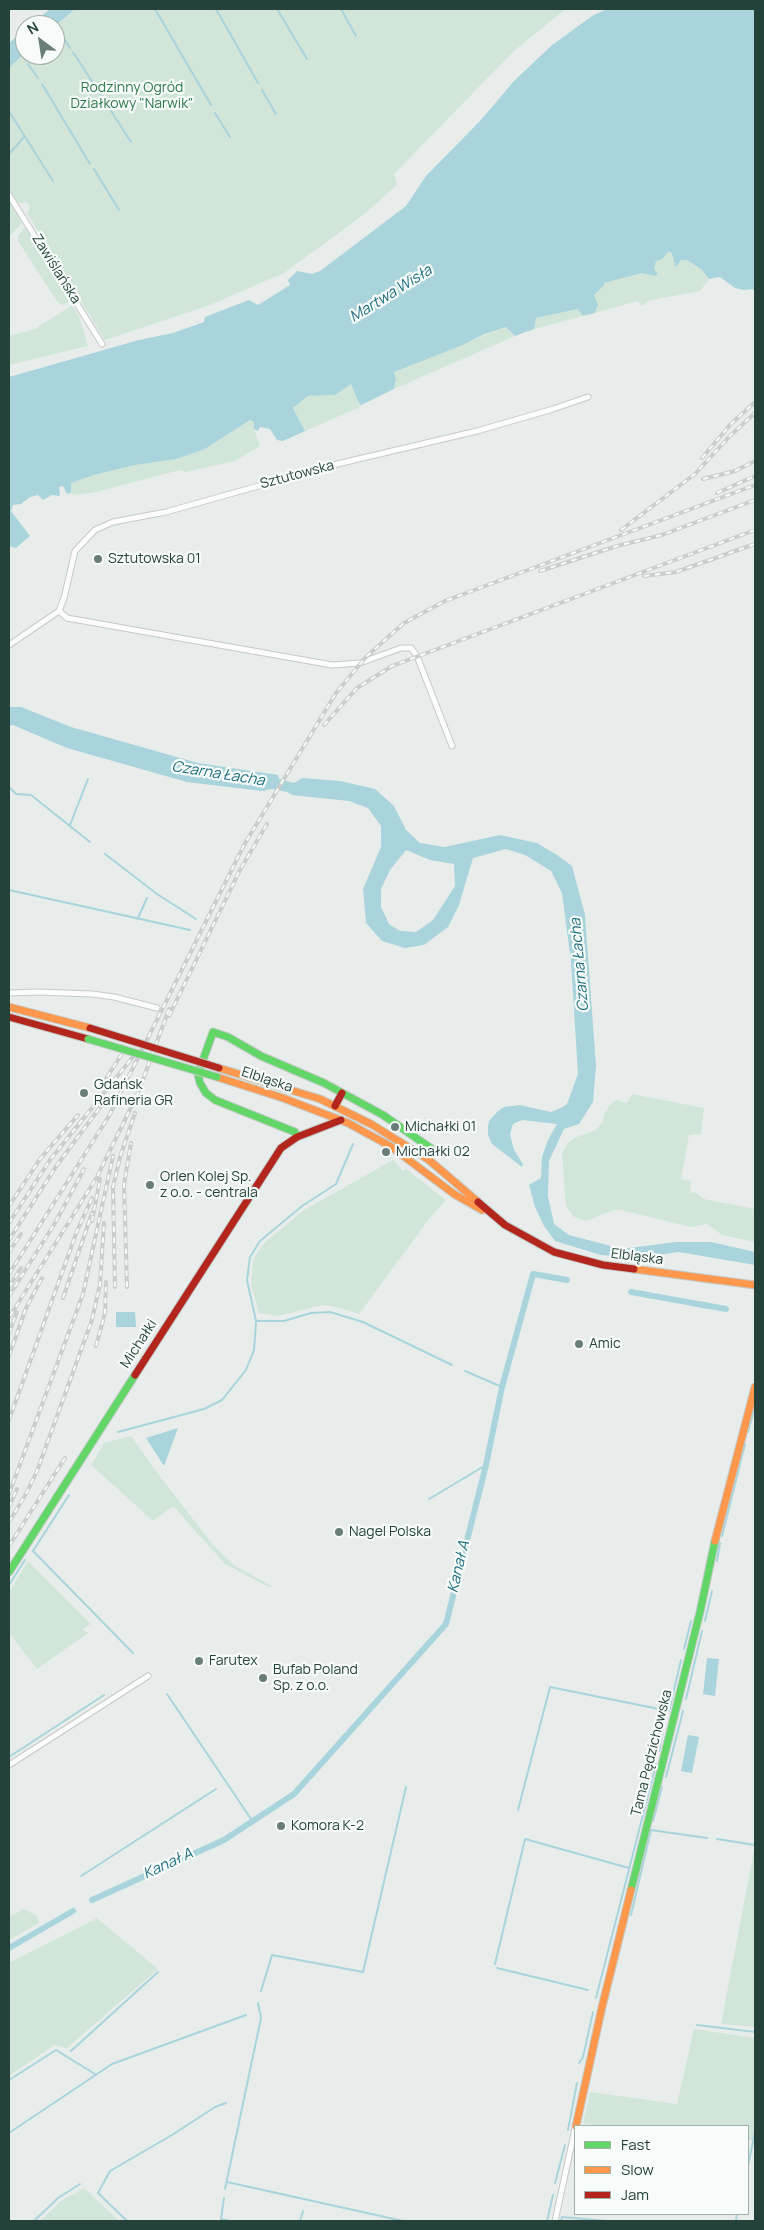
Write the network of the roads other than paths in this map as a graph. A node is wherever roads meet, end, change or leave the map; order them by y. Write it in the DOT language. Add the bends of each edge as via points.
graph roads {
  1 [pos="9,195"];
  2 [pos="102,344"];
  3 [pos="588,397"];
  4 [pos="59,611"];
  5 [pos="9,645"];
  6 [pos="452,746"];
  7 [pos="9,993"];
  8 [pos="9,1006"];
  9 [pos="157,1008"];
  10 [pos="9,1017"];
  11 [pos="342,1093"];
  12 [pos="334,1106"];
  13 [pos="321,1111"];
  14 [pos="341,1120"];
  15 [pos="320,1128"];
  16 [pos="297,1137"];
  17 [pos="429,1160"];
  18 [pos="495,1218"];
  19 [pos="755,1285"];
  20 [pos="755,1387"];
  21 [pos="9,1572"];
  22 [pos="148,1676"];
  23 [pos="9,1766"];
  24 [pos="577,2125"];
  25 [pos="574,2137"];
  26 [pos="555,2221"];
  1 -- 2 [label="street, Zawiślańska"];
  3 -- 4 [label="street, Sztutowska" via="493,427 332,465 166,512 113,522 95,530 75,551"];
  4 -- 5 [label="street"];
  4 -- 6 [label="street" via="67,618 332,666 360,663 401,648 411,648"];
  7 -- 9 [label="street" via="92,994"];
  8 -- 12 [label="street, Elbląska, bridge" via="277,1084"];
  10 -- 13 [label="street, Elbląska, bridge" via="217,1077"];
  11 -- 12 [label="street"];
  11 -- 16 [label="street, Elbląska" via="213,1032 198,1074 206,1093 215,1100 295,1132"];
  11 -- 17 [label="street, Elbląska" via="383,1115 432,1149"];
  12 -- 17 [label="street, Elbląska" via="371,1124"];
  13 -- 14 [label="street, Elbląska"];
  13 -- 15 [label="street"];
  14 -- 15 [label="street, Michałki"];
  14 -- 18 [label="street, Elbląska" via="390,1146 454,1194"];
  15 -- 16 [label="street, Michałki"];
  16 -- 21 [label="street, Michałki" via="274,1157"];
  17 -- 18 [label="street, Elbląska"];
  18 -- 19 [label="street, Elbląska" via="545,1248 582,1260"];
  20 -- 24 [label="street, Tama Pędzichowska" via="602,2007"];
  22 -- 23 [label="street"];
  25 -- 26 [label="street, Tama Pędzichowska"];
}
